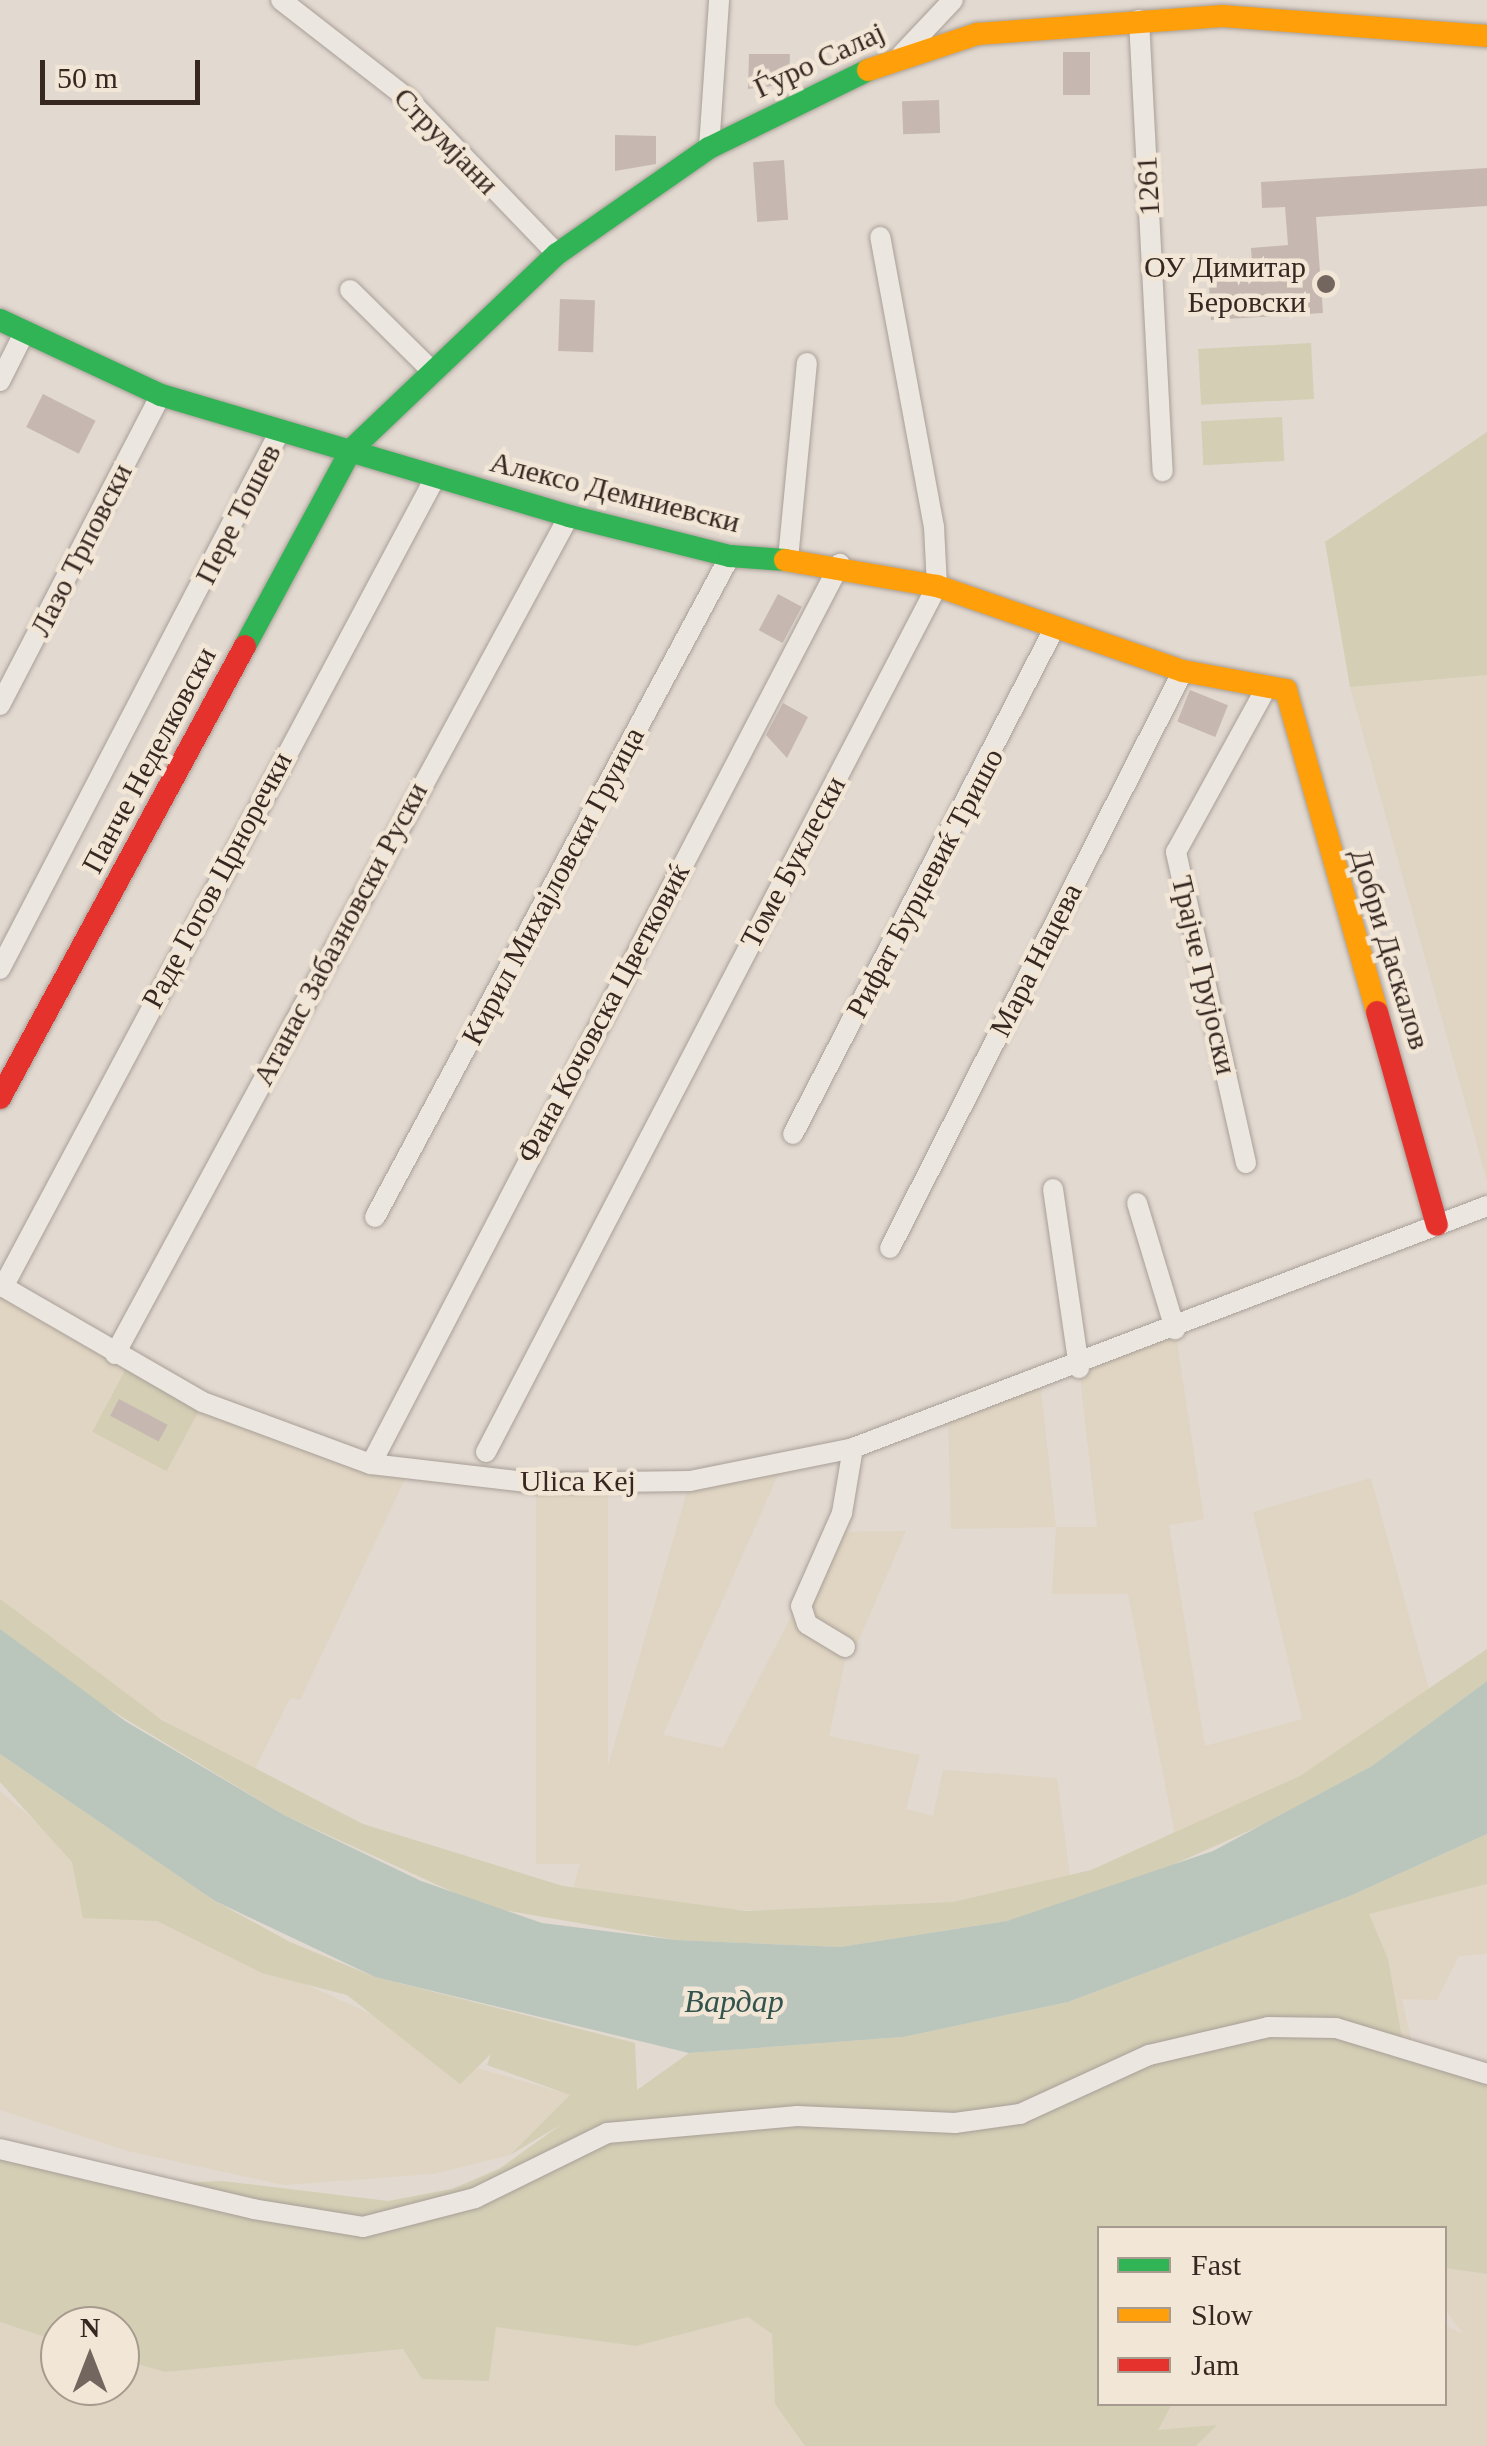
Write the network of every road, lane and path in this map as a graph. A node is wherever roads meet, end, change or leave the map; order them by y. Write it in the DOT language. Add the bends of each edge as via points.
graph roads {
  1 [pos="281,0"];
  2 [pos="720,0"];
  3 [pos="953,0"];
  4 [pos="1139,20"];
  5 [pos="1487,36"];
  6 [pos="902,54"];
  7 [pos="709,148"];
  8 [pos="880,237"];
  9 [pos="556,254"];
  10 [pos="350,290"];
  11 [pos="0,320"];
  12 [pos="23,336"];
  13 [pos="806,363"];
  14 [pos="431,370"];
  15 [pos="0,381"];
  16 [pos="161,395"];
  17 [pos="280,431"];
  18 [pos="350,450"];
  19 [pos="1164,471"];
  20 [pos="436,476"];
  21 [pos="569,516"];
  22 [pos="730,556"];
  23 [pos="788,559"];
  24 [pos="840,564"];
  25 [pos="937,586"];
  26 [pos="1053,631"];
  27 [pos="1183,671"];
  28 [pos="1276,689"];
  29 [pos="0,706"];
  30 [pos="0,969"];
  31 [pos="0,1098"];
  32 [pos="793,1134"];
  33 [pos="1246,1163"];
  34 [pos="1054,1189"];
  35 [pos="1137,1202"];
  36 [pos="1487,1206"];
  37 [pos="375,1217"];
  38 [pos="1437,1225"];
  39 [pos="890,1248"];
  40 [pos="2,1286"];
  41 [pos="1175,1328"];
  42 [pos="115,1354"];
  43 [pos="1079,1368"];
  44 [pos="853,1448"];
  45 [pos="486,1452"];
  46 [pos="371,1464"];
  47 [pos="845,1647"];
  48 [pos="1487,2074"];
  49 [pos="0,2149"];
  1 -- 9 [label="street, Струмјани" via="407,98"];
  2 -- 7 [label="street"];
  3 -- 6 [label="street"];
  4 -- 5 [label="street, Ѓуро Салај" via="1292,16"];
  4 -- 6 [label="street, Ѓуро Салај" via="977,34"];
  4 -- 19 [label="street, 1261"];
  6 -- 7 [label="street, Ѓуро Салај" via="830,82"];
  7 -- 9 [label="street, Ѓуро Салај"];
  8 -- 25 [label="street" via="934,527"];
  9 -- 14 [label="street, Ѓуро Салај"];
  10 -- 14 [label="street"];
  11 -- 12 [label="street, Алексо Демниевски"];
  12 -- 15 [label="street"];
  12 -- 16 [label="street, Алексо Демниевски"];
  13 -- 23 [label="street"];
  14 -- 18 [label="street, Ѓуро Салај"];
  16 -- 17 [label="street, Алексо Демниевски"];
  16 -- 29 [label="street, Лазо Трповски"];
  17 -- 18 [label="street, Алексо Демниевски"];
  17 -- 30 [label="street, Пере Тошев"];
  18 -- 20 [label="street, Алексо Демниевски"];
  18 -- 31 [label="street, Панче Неделковски"];
  20 -- 21 [label="street, Алексо Демниевски"];
  20 -- 40 [label="street, Раде Гогов Црноречки"];
  21 -- 22 [label="street, Алексо Демниевски"];
  21 -- 42 [label="street, Атанас Забазновски Руски"];
  22 -- 23 [label="street, Алексо Демниевски"];
  22 -- 37 [label="street, Кирил Михајловски Груица"];
  23 -- 24 [label="street, Алексо Демниевски"];
  24 -- 25 [label="street, Алексо Демниевски"];
  24 -- 46 [label="street, Фана Кочовска Цветковиќ"];
  25 -- 26 [label="street, Алексо Демниевски"];
  25 -- 45 [label="street, Томе Буклески"];
  26 -- 27 [label="street, Алексо Демниевски"];
  26 -- 32 [label="street, Рифат Бурџевиќ Тришо"];
  27 -- 28 [label="street, Алексо Демниевски"];
  27 -- 39 [label="street, Мара Нацева"];
  28 -- 33 [label="street, Трајче Грујоски" via="1176,852"];
  28 -- 38 [label="street, Добри Даскалов"];
  34 -- 43 [label="street"];
  35 -- 41 [label="street"];
  36 -- 38 [label="street, Ulica Kej"];
  38 -- 41 [label="street, Ulica Kej"];
  40 -- 42 [label="street, Ulica Kej"];
  41 -- 43 [label="street, Ulica Kej"];
  42 -- 46 [label="street, Ulica Kej" via="203,1402"];
  43 -- 44 [label="street, Ulica Kej"];
  44 -- 46 [label="street, Ulica Kej" via="690,1481 536,1483"];
  44 -- 47 [label="street" via="842,1513 801,1606 806,1624"];
  48 -- 49 [label="street" via="1336,2028 1268,2027 1149,2054 1020,2114 955,2123 778,2117 607,2132 475,2198 363,2226 253,2210"];
}
